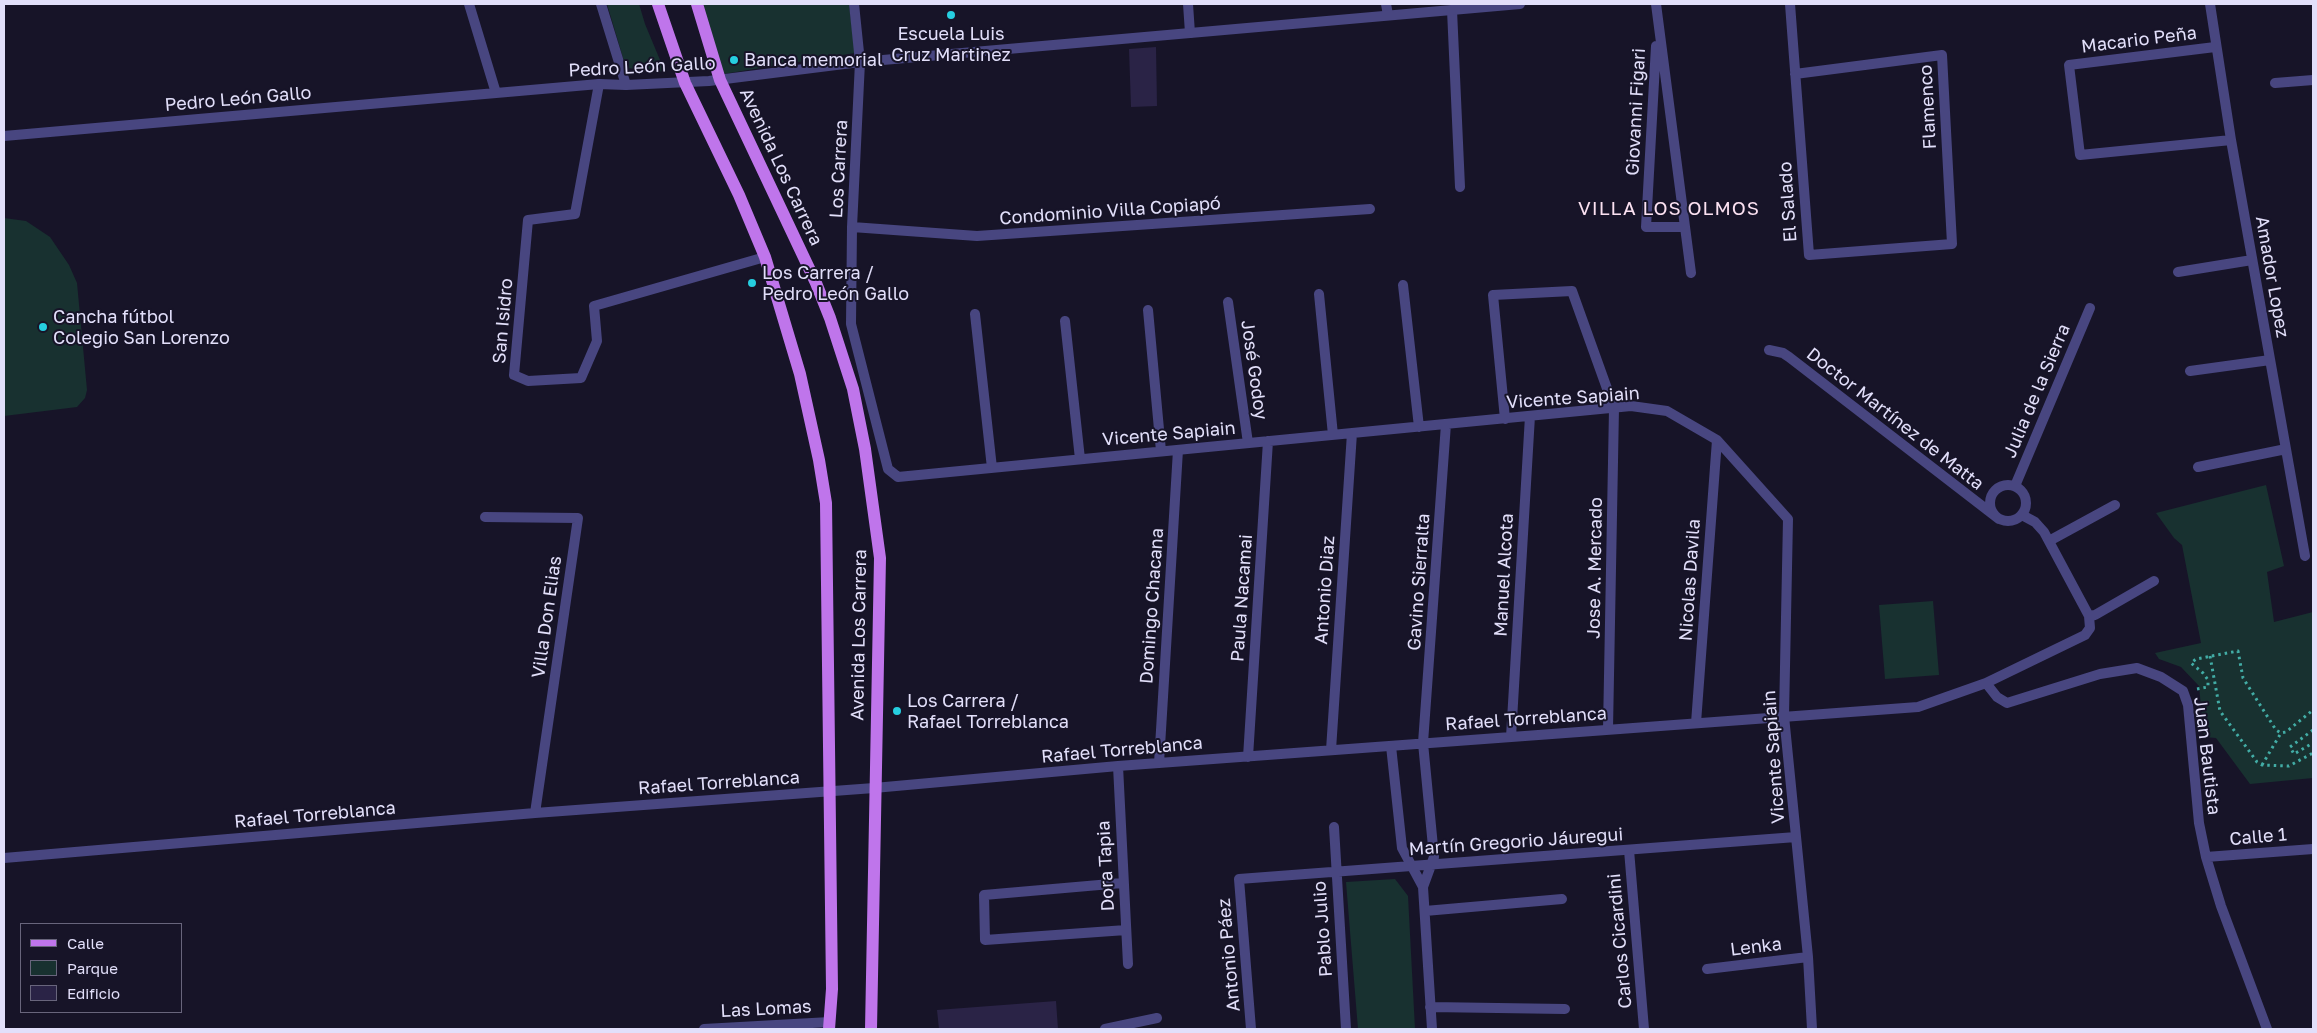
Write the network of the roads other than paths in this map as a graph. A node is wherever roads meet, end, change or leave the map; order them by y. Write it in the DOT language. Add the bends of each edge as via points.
graph roads {
  1 [pos="470,4"];
  2 [pos="601,4"];
  3 [pos="658,4"];
  4 [pos="697,4"];
  5 [pos="854,4"];
  6 [pos="1188,4"];
  7 [pos="1386,4"];
  8 [pos="1520,4"];
  9 [pos="1656,4"];
  10 [pos="1790,4"];
  11 [pos="2210,4"];
  12 [pos="1452,10"];
  13 [pos="1388,16"];
  14 [pos="1658,21"];
  15 [pos="1190,33"];
  16 [pos="2215,47"];
  17 [pos="860,62"];
  18 [pos="1795,74"];
  19 [pos="720,80"];
  20 [pos="2313,80"];
  21 [pos="685,83"];
  22 [pos="599,84"];
  23 [pos="2275,84"];
  24 [pos="626,86"];
  25 [pos="496,93"];
  26 [pos="4,136"];
  27 [pos="2231,140"];
  28 [pos="1460,187"];
  29 [pos="1370,209"];
  30 [pos="852,227"];
  31 [pos="1684,227"];
  32 [pos="1952,244"];
  33 [pos="765,257"];
  34 [pos="2252,260"];
  35 [pos="2178,272"];
  36 [pos="1691,273"];
  37 [pos="1404,285"];
  38 [pos="1318,294"];
  39 [pos="1228,302"];
  40 [pos="2090,308"];
  41 [pos="1148,310"];
  42 [pos="975,314"];
  43 [pos="1066,320"];
  44 [pos="1769,350"];
  45 [pos="2270,360"];
  46 [pos="2190,371"];
  47 [pos="1614,408"];
  48 [pos="1530,416"];
  49 [pos="1504,418"];
  50 [pos="1446,424"];
  51 [pos="1419,427"];
  52 [pos="1352,433"];
  53 [pos="1333,435"];
  54 [pos="1717,440"];
  55 [pos="1268,441"];
  56 [pos="1248,443"];
  57 [pos="2286,449"];
  58 [pos="1178,450"];
  59 [pos="1161,451"];
  60 [pos="1080,459"];
  61 [pos="2198,467"];
  62 [pos="992,468"];
  63 [pos="898,477"];
  64 [pos="2015,486"];
  65 [pos="2115,505"];
  66 [pos="2022,515"];
  67 [pos="485,517"];
  68 [pos="1999,519"];
  69 [pos="2049,541"];
  70 [pos="2305,556"];
  71 [pos="2154,581"];
  72 [pos="2089,616"];
  73 [pos="1986,683"];
  74 [pos="1784,716"];
  75 [pos="1696,723"];
  76 [pos="1608,729"];
  77 [pos="1511,737"];
  78 [pos="1424,743"];
  79 [pos="1391,746"];
  80 [pos="1331,750"];
  81 [pos="1248,756"];
  82 [pos="1159,763"];
  83 [pos="1118,766"];
  84 [pos="874,788"];
  85 [pos="830,791"];
  86 [pos="535,813"];
  87 [pos="1334,827"];
  88 [pos="1796,837"];
  89 [pos="2313,849"];
  90 [pos="1629,850"];
  91 [pos="4,858"];
  92 [pos="2206,858"];
  93 [pos="1430,865"];
  94 [pos="1412,866"];
  95 [pos="1335,872"];
  96 [pos="1239,879"];
  97 [pos="1122,883"];
  98 [pos="1423,887"];
  99 [pos="1562,899"];
  100 [pos="1425,911"];
  101 [pos="1126,930"];
  102 [pos="1808,957"];
  103 [pos="1128,964"];
  104 [pos="1707,969"];
  105 [pos="1430,1007"];
  106 [pos="1565,1009"];
  107 [pos="1157,1018"];
  108 [pos="830,1026"];
  109 [pos="704,1029"];
  110 [pos="871,1029"];
  111 [pos="1105,1029"];
  112 [pos="1251,1029"];
  113 [pos="1346,1029"];
  114 [pos="1432,1029"];
  115 [pos="1644,1029"];
  116 [pos="1812,1029"];
  117 [pos="2267,1029"];
  1 -- 25 [label="street"];
  2 -- 24 [label="street"];
  3 -- 21 [label="main road, Avenida Los Carrera"];
  4 -- 19 [label="main road, Avenida Los Carrera"];
  5 -- 17 [label="street, Los Carrera"];
  6 -- 15 [label="street"];
  7 -- 13 [label="street"];
  8 -- 12 [label="street, Pedro León Gallo"];
  9 -- 14 [label="street, Giovanni Figari"];
  10 -- 18 [label="street, El Salado"];
  11 -- 16 [label="street, Amador Lopez"];
  12 -- 13 [label="street, Pedro León Gallo"];
  12 -- 28 [label="street"];
  13 -- 15 [label="street, Pedro León Gallo"];
  14 -- 31 [label="street, Giovanni Figari"];
  14 -- 31 [label="street, Giovanni Figari" via="1646,227"];
  15 -- 17 [label="street, Pedro León Gallo"];
  16 -- 27 [label="street, Amador Lopez"];
  16 -- 27 [label="street, Macario Peña" via="2069,65 2080,155"];
  17 -- 19 [label="street, Pedro León Gallo"];
  17 -- 30 [label="street, Los Carrera"];
  18 -- 32 [label="street, El Salado" via="1808,255"];
  18 -- 32 [label="street, Flamenco" via="1942,55"];
  19 -- 21 [label="street, Pedro León Gallo"];
  19 -- 84 [label="main road, Avenida Los Carrera" via="820,292 842,353 860,419 880,558"];
  20 -- 23 [label="street"];
  21 -- 24 [label="street, Pedro León Gallo"];
  21 -- 33 [label="main road, Avenida Los Carrera"];
  22 -- 24 [label="street, Pedro León Gallo"];
  22 -- 25 [label="street, Pedro León Gallo"];
  22 -- 33 [label="street, San Isidro" via="575,214 528,220 514,375 528,381 581,378 597,340 594,306"];
  25 -- 26 [label="street, Pedro León Gallo"];
  27 -- 34 [label="street, Amador Lopez"];
  29 -- 30 [label="street, Condominio Villa Copiapó" via="978,236"];
  30 -- 63 [label="street, Los Carrera" via="851,324 888,469"];
  31 -- 36 [label="street, Giovanni Figari"];
  33 -- 85 [label="main road, Avenida Los Carrera" via="800,374 826,503"];
  34 -- 35 [label="street"];
  34 -- 45 [label="street, Amador Lopez"];
  37 -- 51 [label="street"];
  38 -- 53 [label="street"];
  39 -- 56 [label="street, José Godoy"];
  40 -- 64 [label="street, Julia de la Sierra"];
  41 -- 59 [label="street"];
  42 -- 62 [label="street"];
  43 -- 60 [label="street"];
  44 -- 68 [label="street, Doctor Martínez de Matta" via="1789,357"];
  45 -- 46 [label="street"];
  45 -- 57 [label="street, Amador Lopez"];
  47 -- 48 [label="street, Vicente Sapiain"];
  47 -- 49 [label="street" via="1572,291 1493,295"];
  47 -- 54 [label="street, Vicente Sapiain" via="1631,406 1667,411"];
  47 -- 76 [label="street, Jose A. Mercado"];
  48 -- 49 [label="street, Vicente Sapiain"];
  48 -- 77 [label="street, Manuel Alcota"];
  49 -- 50 [label="street, Vicente Sapiain"];
  50 -- 51 [label="street, Vicente Sapiain"];
  50 -- 78 [label="street, Gavino Sierralta"];
  51 -- 52 [label="street, Vicente Sapiain"];
  52 -- 53 [label="street, Vicente Sapiain"];
  52 -- 80 [label="street, Antonio Diaz"];
  53 -- 55 [label="street, Vicente Sapiain"];
  54 -- 74 [label="street, Vicente Sapiain" via="1788,519"];
  54 -- 75 [label="street, Nicolas Davila"];
  55 -- 56 [label="street, Vicente Sapiain"];
  55 -- 81 [label="street, Paula Nacamai"];
  56 -- 58 [label="street, Vicente Sapiain"];
  57 -- 61 [label="street"];
  57 -- 70 [label="street, Amador Lopez"];
  58 -- 59 [label="street, Vicente Sapiain"];
  58 -- 82 [label="street, Domingo Chacana"];
  59 -- 60 [label="street, Vicente Sapiain"];
  60 -- 62 [label="street, Vicente Sapiain"];
  62 -- 63 [label="street, Vicente Sapiain"];
  64 -- 66 [label="street" via="2025,497"];
  64 -- 68 [label="street" via="2000,487 1990,498 1991,510"];
  65 -- 69 [label="street"];
  66 -- 68 [label="street" via="2012,521"];
  66 -- 69 [label="street" via="2035,522"];
  67 -- 86 [label="street, Villa Don Elias" via="578,518"];
  69 -- 72 [label="street"];
  71 -- 72 [label="street" via="2095,616"];
  72 -- 73 [label="street, Rafael Torreblanca" via="2090,628 2085,635"];
  73 -- 74 [label="street, Rafael Torreblanca" via="1918,708"];
  73 -- 92 [label="street, Juan Bautista" via="1997,697 2007,703 2100,674 2137,668 2161,677 2183,691 2188,705 2199,824"];
  74 -- 75 [label="street, Rafael Torreblanca"];
  74 -- 88 [label="street, Vicente Sapiain"];
  75 -- 76 [label="street, Rafael Torreblanca"];
  76 -- 77 [label="street, Rafael Torreblanca"];
  77 -- 78 [label="street, Rafael Torreblanca"];
  78 -- 79 [label="street, Rafael Torreblanca"];
  78 -- 93 [label="street, Gavino Sierralta" via="1434,857"];
  79 -- 80 [label="street, Rafael Torreblanca"];
  79 -- 94 [label="street" via="1402,848"];
  80 -- 81 [label="street, Rafael Torreblanca"];
  81 -- 82 [label="street, Rafael Torreblanca"];
  82 -- 83 [label="street, Rafael Torreblanca"];
  83 -- 84 [label="street, Rafael Torreblanca"];
  83 -- 97 [label="street, Dora Tapia"];
  84 -- 85 [label="street, Rafael Torreblanca"];
  84 -- 110 [label="main road, Avenida Los Carrera"];
  85 -- 86 [label="street, Rafael Torreblanca"];
  85 -- 108 [label="main road, Avenida Los Carrera"];
  86 -- 91 [label="street, Rafael Torreblanca"];
  87 -- 95 [label="street, Pablo Julio"];
  88 -- 90 [label="street, Martín Gregorio Jáuregui"];
  88 -- 102 [label="street, Vicente Sapiain"];
  89 -- 92 [label="street, Calle 1"];
  90 -- 93 [label="street, Martín Gregorio Jáuregui"];
  90 -- 115 [label="street, Carlos Cicardini"];
  92 -- 117 [label="street, Juan Bautista"];
  93 -- 94 [label="street, Martín Gregorio Jáuregui"];
  93 -- 98 [label="street, Gavino Sierralta"];
  94 -- 95 [label="street, Martín Gregorio Jáuregui"];
  94 -- 98 [label="street"];
  95 -- 96 [label="street, Martín Gregorio Jáuregui"];
  95 -- 113 [label="street, Pablo Julio"];
  96 -- 112 [label="street, Antonio Páez"];
  97 -- 101 [label="street, Dora Tapia"];
  97 -- 101 [label="street" via="984,895 985,940"];
  98 -- 100 [label="street"];
  99 -- 100 [label="street"];
  100 -- 105 [label="street"];
  101 -- 103 [label="street, Dora Tapia"];
  102 -- 104 [label="street, Lenka"];
  102 -- 116 [label="street, Vicente Sapiain"];
  105 -- 106 [label="street"];
  105 -- 114 [label="street"];
  107 -- 111 [label="street"];
  108 -- 109 [label="street, Las Lomas"];
}
